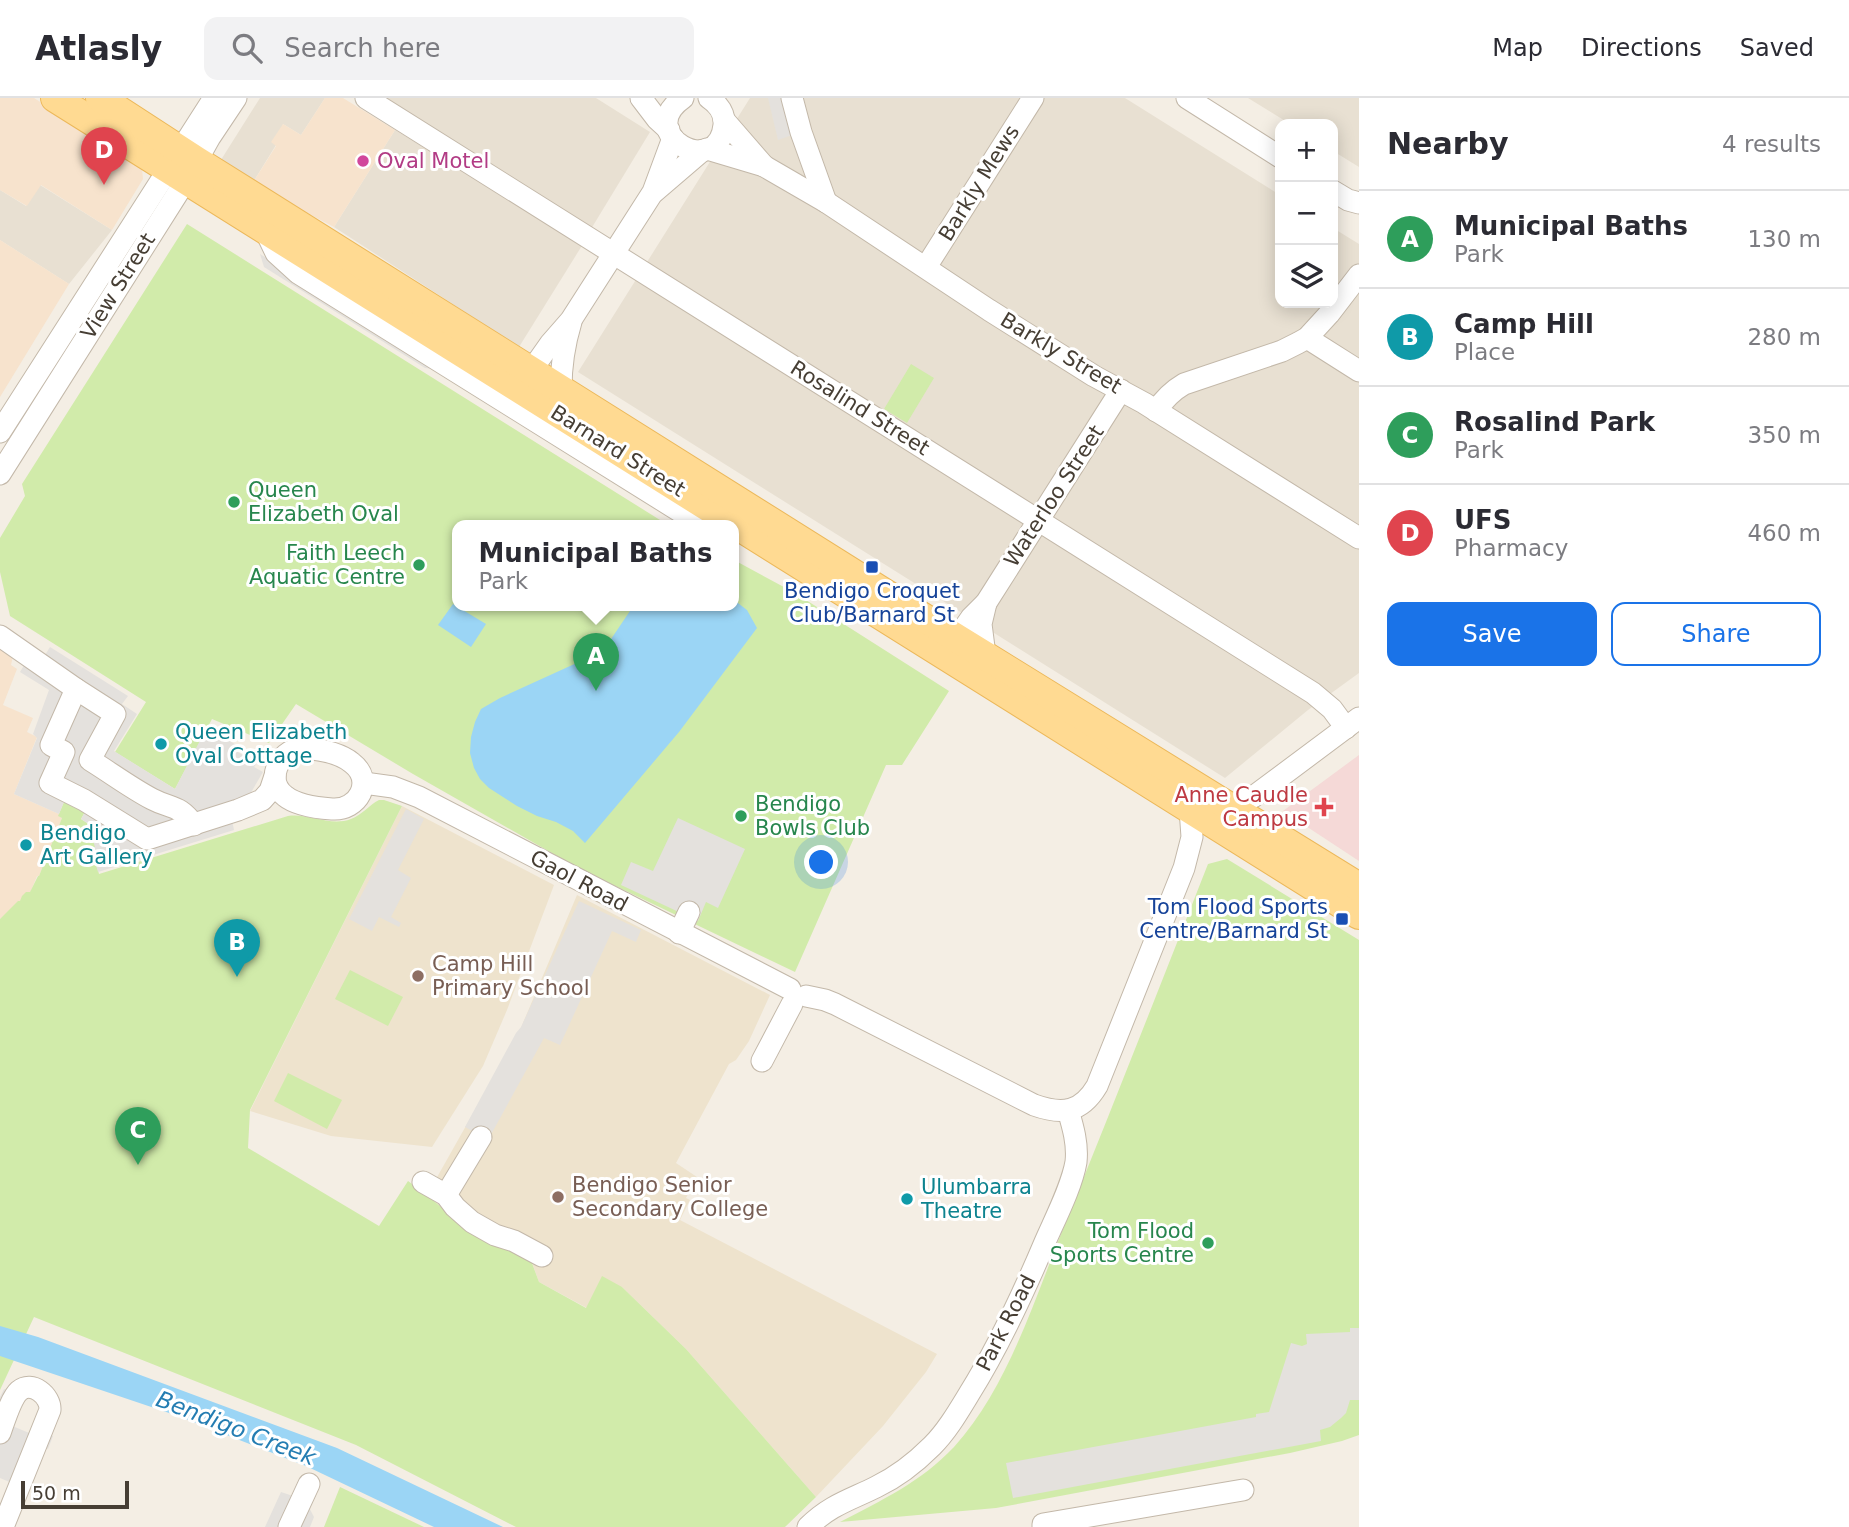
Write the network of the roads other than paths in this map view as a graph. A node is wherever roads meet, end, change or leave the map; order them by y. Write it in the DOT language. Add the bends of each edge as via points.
graph roads {
  1 [pos="55,98"];
  2 [pos="100,98"];
  3 [pos="214,98"];
  4 [pos="236,98"];
  5 [pos="366,98"];
  6 [pos="641,98"];
  7 [pos="673,98"];
  8 [pos="682,98"];
  9 [pos="792,98"];
  10 [pos="1033,98"];
  11 [pos="1187,98"];
  12 [pos="721,106"];
  13 [pos="671,134"];
  14 [pos="705,150"];
  15 [pos="1275,155"];
  16 [pos="183,165"];
  17 [pos="764,166"];
  18 [pos="653,192"];
  19 [pos="826,202"];
  20 [pos="265,230"];
  21 [pos="614,254"];
  22 [pos="926,267"];
  23 [pos="1359,275"];
  24 [pos="391,309"];
  25 [pos="571,320"];
  26 [pos="1307,338"];
  27 [pos="408,341"];
  28 [pos="531,371"];
  29 [pos="1359,371"];
  30 [pos="561,389"];
  31 [pos="1121,390"];
  32 [pos="1156,411"];
  33 [pos="581,428"];
  34 [pos="0,432"];
  35 [pos="668,457"];
  36 [pos="598,460"];
  37 [pos="635,462"];
  38 [pos="0,474"];
  39 [pos="722,517"];
  40 [pos="727,520"];
  41 [pos="1038,520"];
  42 [pos="739,527"];
  43 [pos="1359,538"];
  44 [pos="780,552"];
  45 [pos="986,603"];
  46 [pos="0,636"];
  47 [pos="957,638"];
  48 [pos="985,655"];
  49 [pos="76,689"];
  50 [pos="1352,723"];
  51 [pos="1071,735"];
  52 [pos="275,776"];
  53 [pos="364,783"];
  54 [pos="1271,783"];
  55 [pos="299,803"];
  56 [pos="238,810"];
  57 [pos="1211,814"];
  58 [pos="194,825"];
  59 [pos="1261,828"];
  60 [pos="1359,887"];
  61 [pos="689,912"];
  62 [pos="1359,915"];
  63 [pos="679,933"];
  64 [pos="796,997"];
  65 [pos="762,1061"];
  66 [pos="1068,1110"];
  67 [pos="481,1137"];
  68 [pos="423,1182"];
  69 [pos="446,1195"];
  70 [pos="542,1256"];
  71 [pos="0,1433"];
  72 [pos="309,1484"];
  73 [pos="1243,1490"];
  74 [pos="810,1525"];
  75 [pos="1043,1525"];
  76 [pos="3,1527"];
  77 [pos="289,1527"];
  1 -- 16 [label="main road, Barnard Street"];
  2 -- 16 [label="main road, Barnard Street"];
  3 -- 16 [label="street, View Street"];
  4 -- 16 [label="street, View Street"];
  5 -- 21 [label="street, Rosalind Street"];
  6 -- 13 [label="street"];
  7 -- 8 [label="street"];
  8 -- 13 [label="street" via="670,112"];
  9 -- 19 [label="street"];
  10 -- 22 [label="street, Barkly Mews"];
  11 -- 15 [label="street"];
  12 -- 14 [label="street" via="724,129"];
  12 -- 17 [label="street, Barkly Street"];
  13 -- 14 [label="street, Barkly Street" via="686,149"];
  13 -- 18 [label="street"];
  14 -- 17 [label="street, Barkly Street"];
  14 -- 18 [label="street"];
  16 -- 20 [label="main road, Barnard Street"];
  16 -- 28 [label="main road, Barnard Street"];
  16 -- 34 [label="street, View Street"];
  16 -- 38 [label="street, View Street"];
  17 -- 19 [label="street, Barkly Street"];
  18 -- 21 [label="street"];
  19 -- 22 [label="street, Barkly Street"];
  20 -- 24 [label="main road, Barnard Street"];
  20 -- 27 [label="street" via="276,253 298,273"];
  21 -- 25 [label="street"];
  21 -- 41 [label="street, Rosalind Street"];
  22 -- 31 [label="street, Barkly Street"];
  23 -- 26 [label="street"];
  24 -- 27 [label="street"];
  24 -- 33 [label="main road, Barnard Street"];
  25 -- 28 [label="street"];
  25 -- 30 [label="street" via="561,362"];
  26 -- 29 [label="street"];
  26 -- 32 [label="street" via="1184,384"];
  27 -- 36 [label="street"];
  28 -- 30 [label="main road, Barnard Street"];
  28 -- 37 [label="main road" via="534,386 605,431"];
  30 -- 35 [label="main road, Barnard Street"];
  31 -- 32 [label="street, Barkly Street"];
  31 -- 41 [label="street, Waterloo Street"];
  32 -- 43 [label="street, Barkly Street"];
  33 -- 36 [label="street"];
  33 -- 37 [label="main road, Barnard Street"];
  35 -- 44 [label="main road" via="711,494 775,536"];
  35 -- 47 [label="main road, Barnard Street"];
  36 -- 39 [label="street" via="689,517"];
  37 -- 39 [label="main road, Barnard Street"];
  39 -- 40 [label="main road, Barnard Street"];
  41 -- 45 [label="street, Waterloo Street"];
  41 -- 50 [label="street, Rosalind Street" via="1313,693"];
  42 -- 44 [label="main road, Barnard Street"];
  44 -- 51 [label="main road, Barnard Street"];
  45 -- 47 [label="street, Waterloo Street"];
  45 -- 48 [label="street, Waterloo Street" via="981,624"];
  46 -- 49 [label="street"];
  47 -- 48 [label="main road, Barnard Street"];
  47 -- 51 [label="main road" via="958,652 1041,706"];
  48 -- 57 [label="main road, Barnard Street" via="1098,726"];
  49 -- 58 [label="street" via="115,714 90,760 151,798 174,806"];
  49 -- 58 [label="street" via="51,745 64,752 51,783 147,839"];
  50 -- 54 [label="street"];
  51 -- 57 [label="main road, Barnard Street"];
  52 -- 53 [label="street" via="283,757 301,748 351,762"];
  52 -- 55 [label="street" via="284,796"];
  52 -- 56 [label="street" via="266,797"];
  53 -- 55 [label="street" via="359,798 346,807"];
  53 -- 63 [label="street, Gaol Road" via="419,797"];
  54 -- 57 [label="street" via="1247,801"];
  54 -- 59 [label="street" via="1260,800"];
  55 -- 56 [label="street"];
  56 -- 58 [label="street"];
  57 -- 59 [label="main road, Barnard Street"];
  57 -- 62 [label="main road, Barnard Street"];
  57 -- 66 [label="street" via="1208,831 1184,868 1097,1086 1083,1104"];
  59 -- 60 [label="main road, Barnard Street"];
  61 -- 63 [label="street"];
  63 -- 64 [label="street, Gaol Road"];
  64 -- 65 [label="street"];
  64 -- 66 [label="street, Gaol Road" via="835,1003 1034,1105"];
  66 -- 74 [label="street, Park Road" via="1075,1137 1073,1174 1003,1334 969,1395 942,1435 914,1462 886,1482 833,1506"];
  67 -- 69 [label="street"];
  68 -- 69 [label="street"];
  69 -- 70 [label="street" via="472,1222"];
  71 -- 76 [label="street" via="19,1391 32,1389 46,1397 50,1410"];
  72 -- 77 [label="street"];
  73 -- 75 [label="street"];
}
